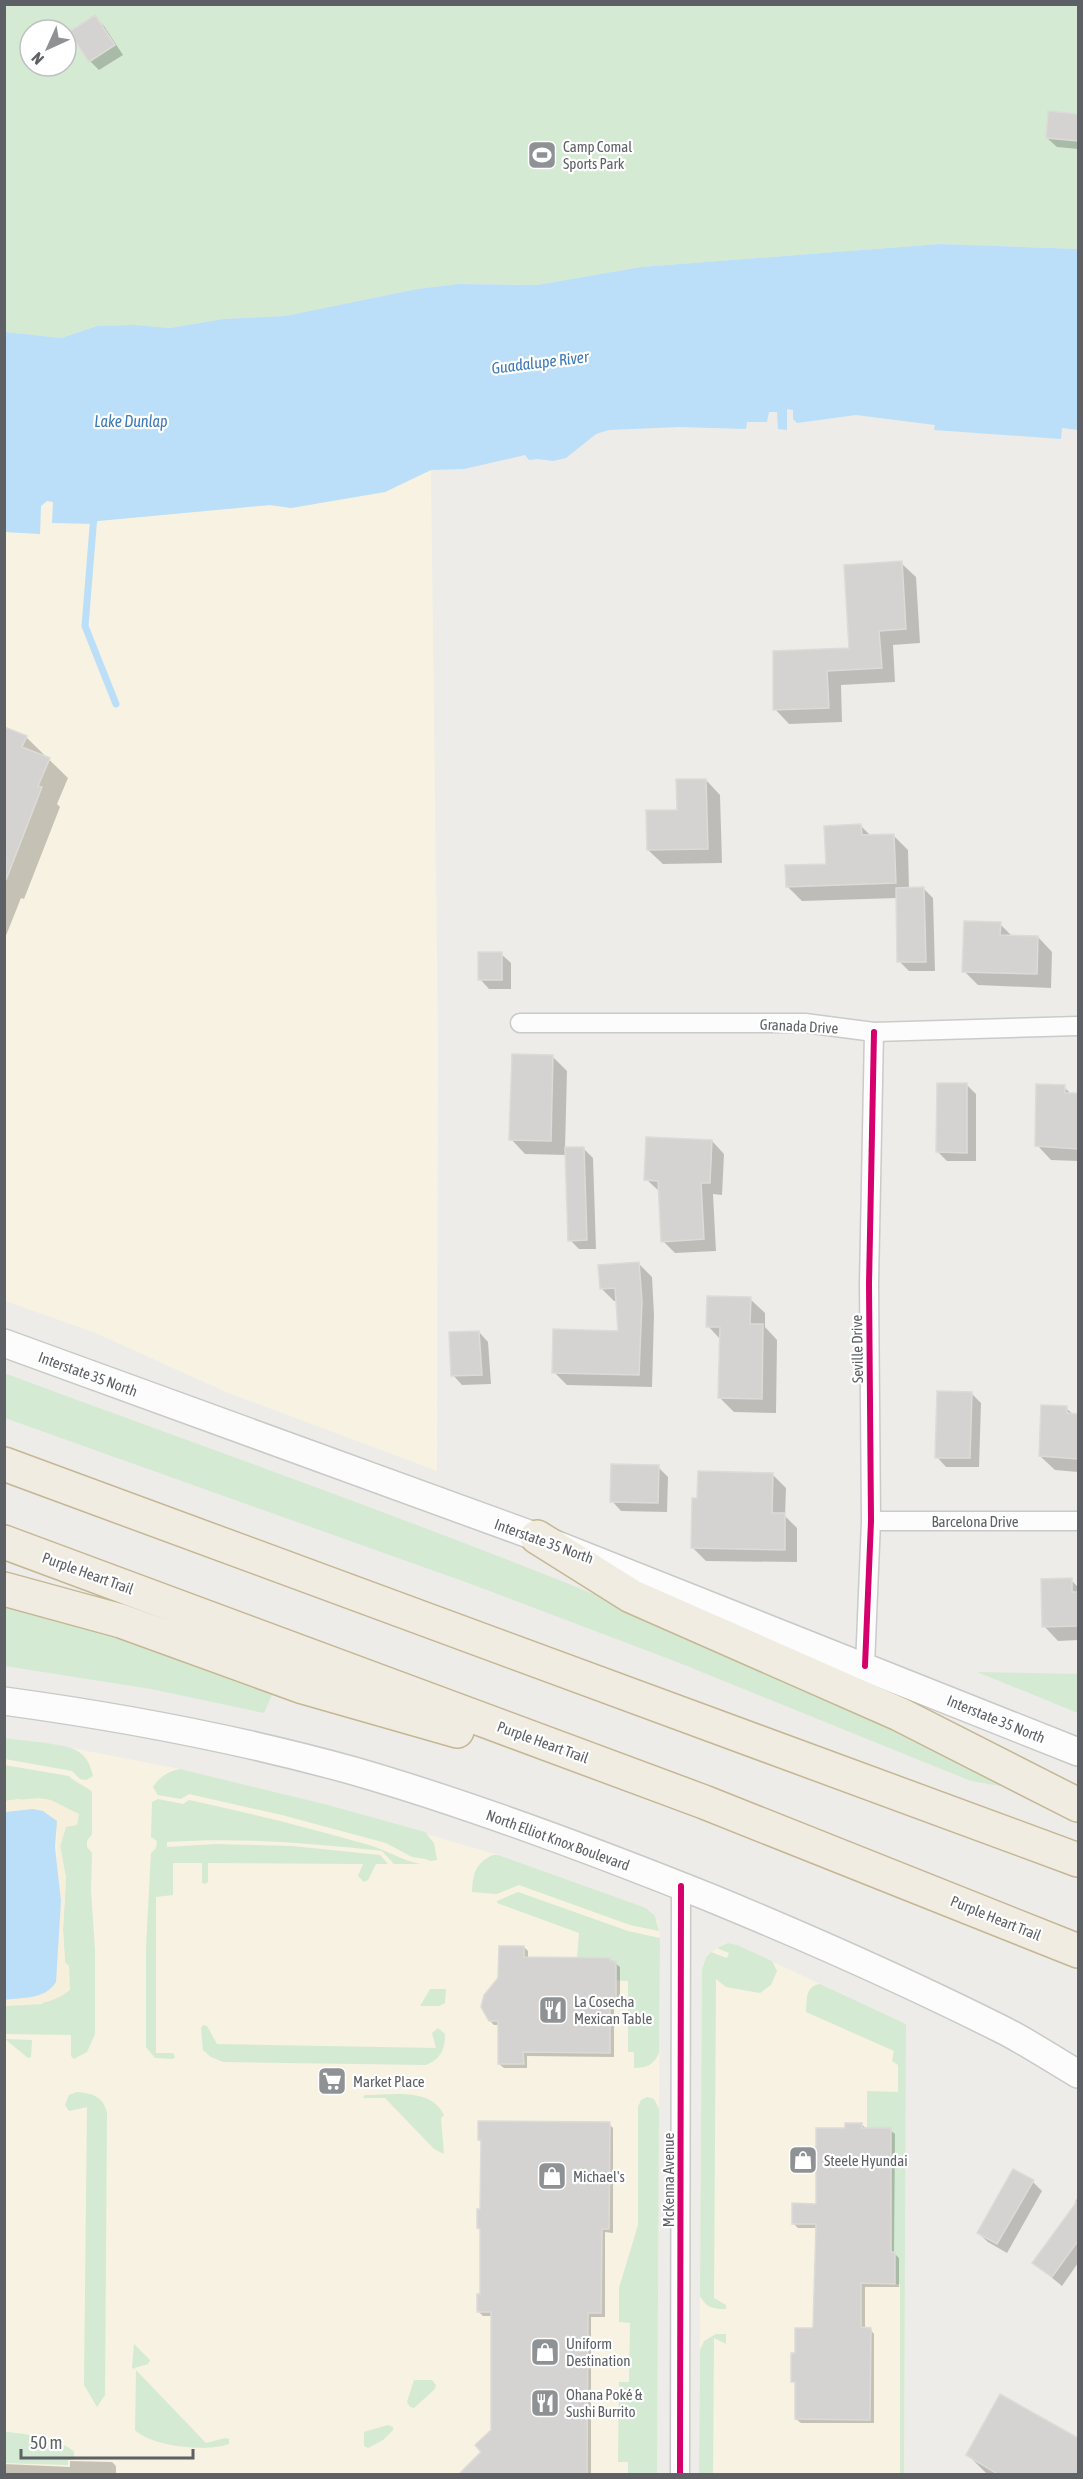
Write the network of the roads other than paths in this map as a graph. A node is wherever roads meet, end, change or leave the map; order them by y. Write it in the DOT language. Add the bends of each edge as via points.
graph roads {
  1 [pos="520,1023"];
  2 [pos="1078,1026"];
  3 [pos="874,1032"];
  4 [pos="4,1343"];
  5 [pos="4,1464"];
  6 [pos="871,1521"];
  7 [pos="1078,1521"];
  8 [pos="537,1537"];
  9 [pos="4,1542"];
  10 [pos="4,1589"];
  11 [pos="865,1666"];
  12 [pos="4,1701"];
  13 [pos="1078,1752"];
  14 [pos="704,1802"];
  15 [pos="1078,1805"];
  16 [pos="1078,1860"];
  17 [pos="681,1886"];
  18 [pos="1078,1951"];
  19 [pos="1078,2074"];
  20 [pos="680,2475"];
  1 -- 3 [label="street, Granada Drive" via="805,1023"];
  2 -- 3 [label="street, Granada Drive"];
  3 -- 6 [label="street, Seville Drive" via="869,1284"];
  4 -- 8 [label="main road, Interstate 35 North"];
  5 -- 16 [label="highway"];
  6 -- 7 [label="street, Barcelona Drive"];
  6 -- 11 [label="street, Seville Drive"];
  8 -- 11 [label="main road, Interstate 35 North"];
  8 -- 15 [label="highway" via="631,1596 899,1714"];
  9 -- 14 [label="highway, Purple Heart Trail"];
  10 -- 14 [label="highway" via="121,1621 303,1687"];
  11 -- 13 [label="main road, Interstate 35 North"];
  12 -- 17 [label="main road, North Elliot Knox Boulevard" via="196,1733 352,1771 516,1822"];
  14 -- 18 [label="highway, Purple Heart Trail"];
  17 -- 19 [label="main road, North Elliot Knox Boulevard" via="818,1943 1001,2029"];
  17 -- 20 [label="street, McKenna Avenue"];
}
